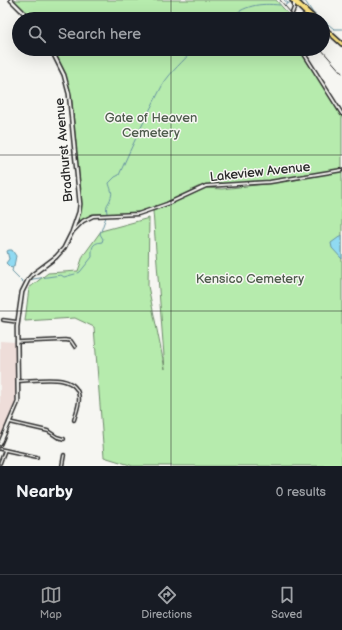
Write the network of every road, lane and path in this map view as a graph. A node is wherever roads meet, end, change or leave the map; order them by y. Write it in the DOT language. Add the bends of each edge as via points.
graph roads {
  1 [pos="11,0"];
  2 [pos="294,0"];
  3 [pos="23,12"];
  4 [pos="293,12"];
  5 [pos="305,12"];
  6 [pos="307,12"];
  7 [pos="330,34"];
  8 [pos="342,45"];
  9 [pos="54,56"];
  10 [pos="305,56"];
  11 [pos="342,114"];
  12 [pos="342,170"];
  13 [pos="72,232"];
  14 [pos="3,320"];
  15 [pos="18,322"];
  16 [pos="17,342"];
  17 [pos="75,347"];
  18 [pos="19,381"];
  19 [pos="74,420"];
  20 [pos="9,422"];
  21 [pos="64,439"];
  22 [pos="0,444"];
  23 [pos="0,449"];
  24 [pos="5,450"];
  25 [pos="64,455"];
  26 [pos="37,457"];
  27 [pos="0,463"];
  28 [pos="62,466"];
  1 -- 3 [label="main road"];
  2 -- 4 [label="street"];
  2 -- 5 [label="highway"];
  2 -- 6 [label="highway"];
  7 -- 8 [label="highway"];
  9 -- 13 [label="main road, Bradhurst Avenue" via="64,75 71,104 80,202"];
  10 -- 11 [label="street"];
  12 -- 13 [label="street, Lakeview Avenue" via="277,181 206,186 138,214 93,216 82,221"];
  13 -- 15 [label="main road, Bradhurst Avenue" via="60,253 32,275 24,286"];
  14 -- 15 [label="street"];
  15 -- 16 [label="main road, Bradhurst Avenue"];
  16 -- 17 [label="street" via="68,340"];
  16 -- 18 [label="main road, Bradhurst Avenue"];
  18 -- 19 [label="street" via="63,380 71,383 78,392 79,399"];
  18 -- 20 [label="main road, Bradhurst Avenue" via="18,402"];
  20 -- 21 [label="street" via="48,431"];
  20 -- 22 [label="main road, Bradhurst Avenue"];
  23 -- 24 [label="street"];
  24 -- 26 [label="street"];
  24 -- 27 [label="street"];
  25 -- 28 [label="street"];
}
